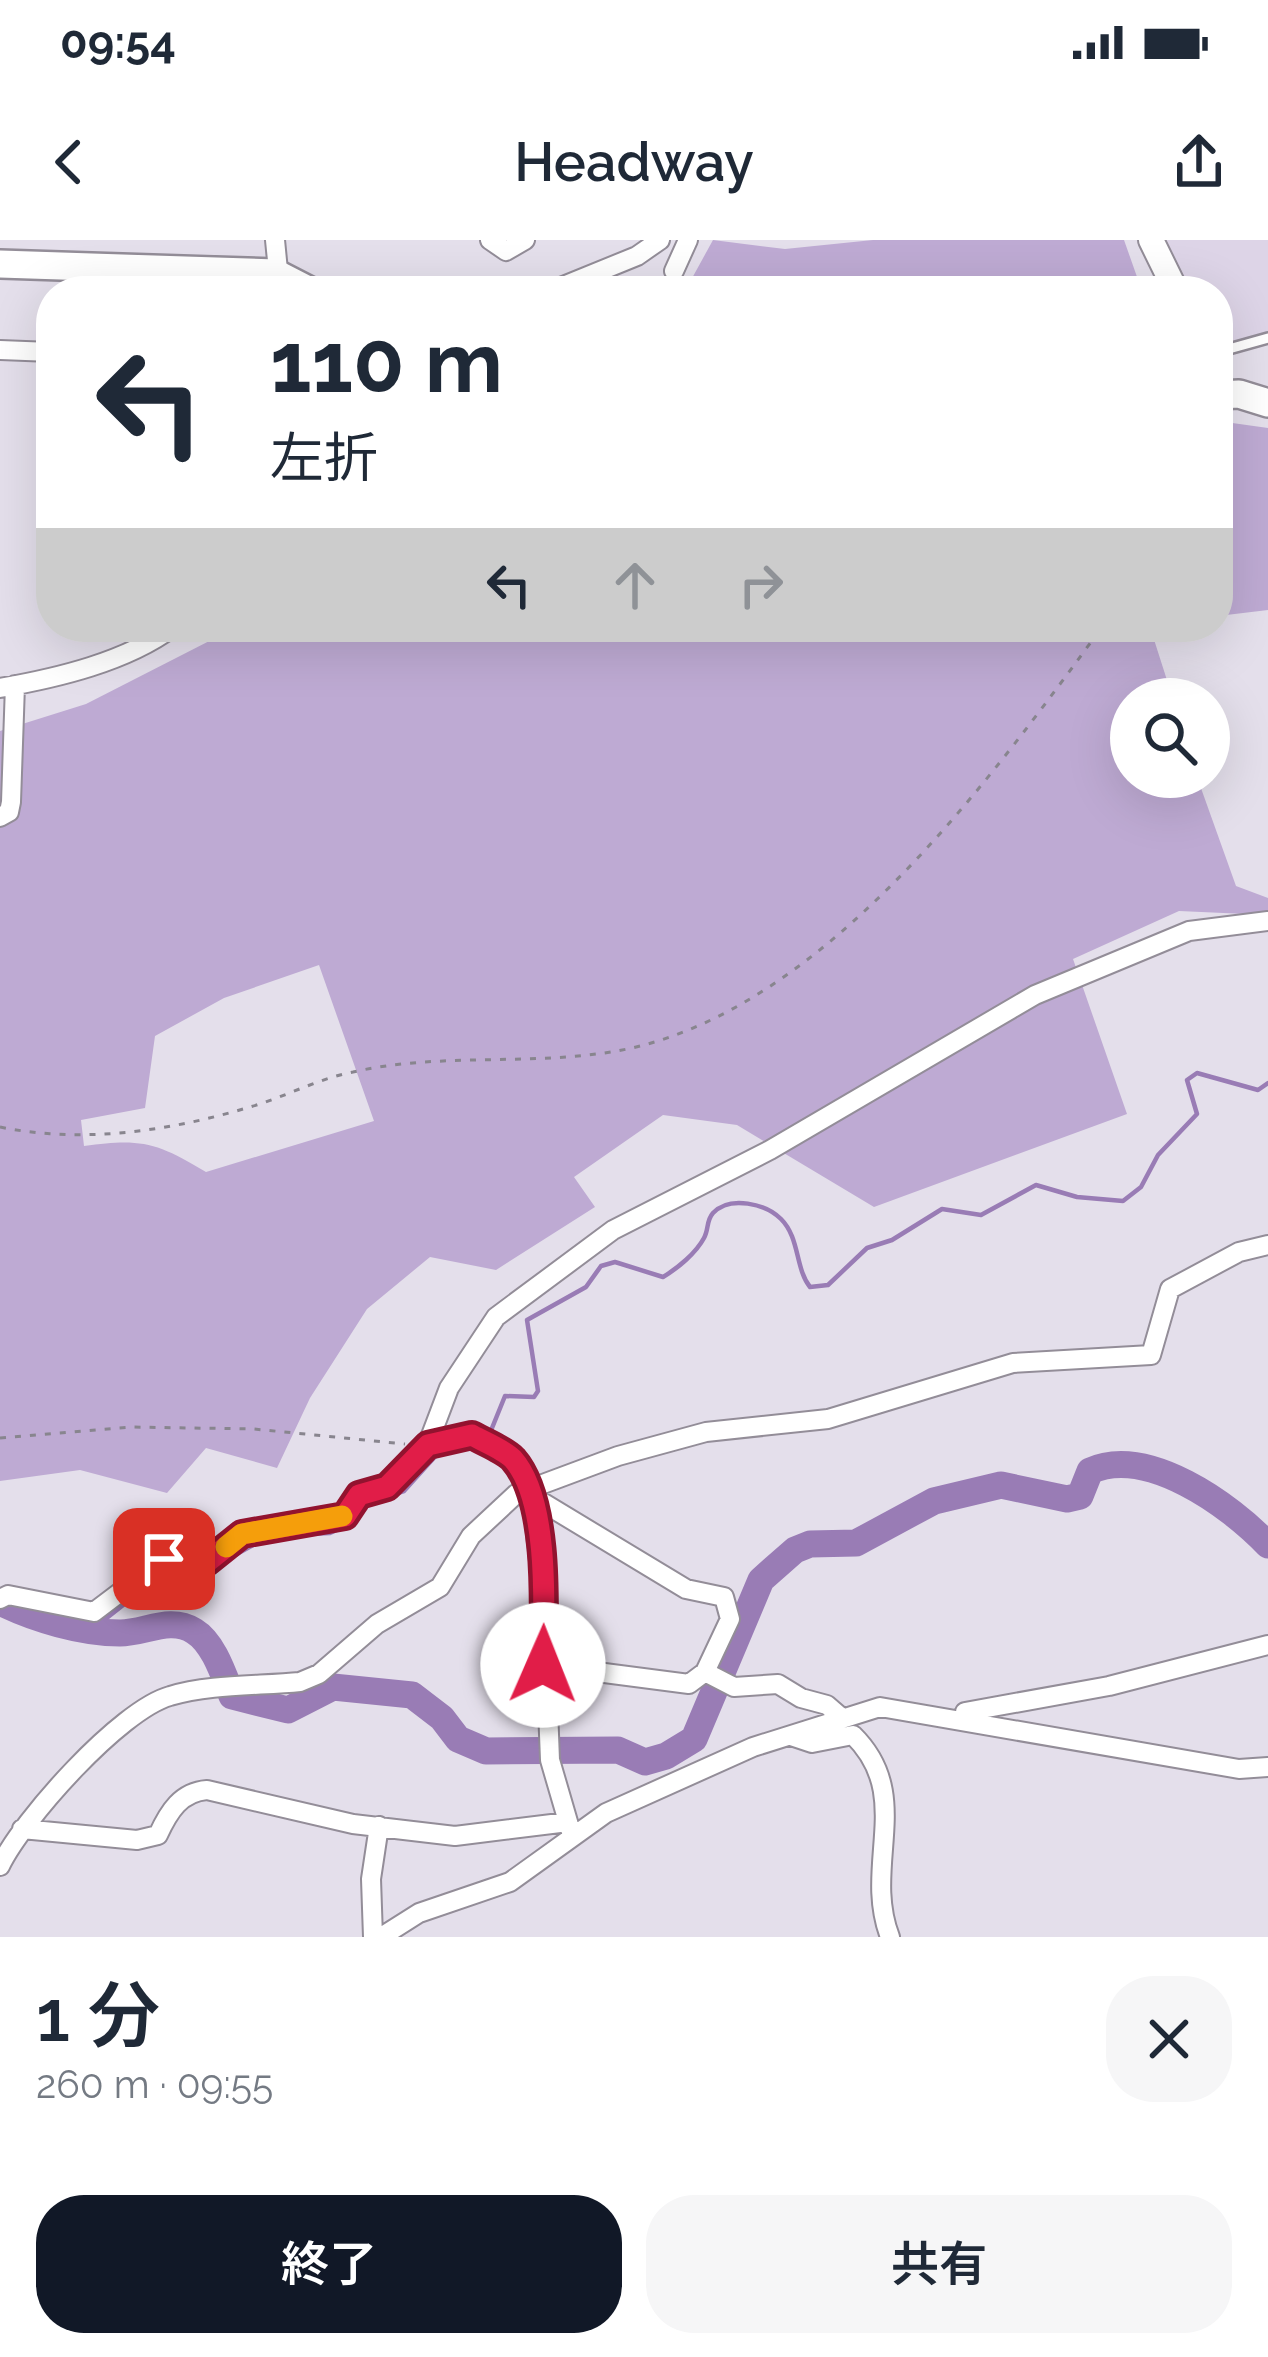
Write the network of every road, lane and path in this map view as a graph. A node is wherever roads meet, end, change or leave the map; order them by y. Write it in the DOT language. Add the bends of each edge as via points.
graph roads {
  1 [pos="275,240"];
  2 [pos="490,240"];
  3 [pos="525,240"];
  4 [pos="660,240"];
  5 [pos="688,240"];
  6 [pos="1151,240"];
  7 [pos="0,264"];
  8 [pos="674,271"];
  9 [pos="127,276"];
  10 [pos="278,276"];
  11 [pos="588,276"];
  12 [pos="1169,276"];
  13 [pos="1268,338"];
  14 [pos="1233,348"];
  15 [pos="0,350"];
  16 [pos="36,351"];
  17 [pos="1233,395"];
  18 [pos="1268,403"];
  19 [pos="149,642"];
  20 [pos="1092,642"];
  21 [pos="8,686"];
  22 [pos="0,817"];
  23 [pos="1268,922"];
  24 [pos="0,1127"];
  25 [pos="1268,1245"];
  26 [pos="0,1438"];
  27 [pos="428,1445"];
  28 [pos="532,1493"];
  29 [pos="4,1597"];
  30 [pos="1268,1645"];
  31 [pos="543,1665"];
  32 [pos="710,1674"];
  33 [pos="948,1715"];
  34 [pos="842,1718"];
  35 [pos="791,1736"];
  36 [pos="1268,1767"];
  37 [pos="380,1826"];
  38 [pos="570,1827"];
  39 [pos="22,1829"];
  40 [pos="1,1860"];
  41 [pos="377,1937"];
  42 [pos="890,1937"];
  1 -- 10 [label="street"];
  2 -- 3 [label="street" via="506,251"];
  4 -- 11 [label="street"];
  5 -- 8 [label="street"];
  6 -- 12 [label="street"];
  7 -- 9 [label="main road"];
  13 -- 14 [label="lane"];
  15 -- 16 [label="street"];
  17 -- 18 [label="main road"];
  19 -- 21 [label="street"];
  20 -- 24 [label="path" via="956,820 876,898 755,996 687,1031 549,1061 365,1069 199,1123 79,1137"];
  21 -- 22 [label="street" via="11,802"];
  23 -- 27 [label="street" via="1189,931 1035,995 770,1150 613,1230 496,1318 449,1388"];
  25 -- 28 [label="street" via="1170,1289 1151,1354 1013,1363 828,1419 706,1432 618,1456"];
  26 -- 27 [label="path" via="131,1427 254,1429"];
  27 -- 28 [label="street" via="472,1435 511,1457"];
  27 -- 29 [label="street" via="387,1487 359,1495 345,1516 242,1534 192,1566 164,1559 94,1612"];
  28 -- 31 [label="street"];
  28 -- 32 [label="street" via="686,1589 724,1598 730,1619"];
  28 -- 39 [label="street" via="516,1494 471,1536 440,1587 377,1624 320,1674 170,1696 146,1707"];
  30 -- 33 [label="street" via="1109,1686"];
  31 -- 32 [label="street" via="689,1684"];
  31 -- 38 [label="street" via="549,1753"];
  32 -- 34 [label="street" via="734,1687 778,1684"];
  33 -- 34 [label="street" via="880,1707"];
  33 -- 36 [label="street" via="1239,1769"];
  34 -- 35 [label="street"];
  35 -- 38 [label="street"];
  35 -- 42 [label="street" via="812,1743 853,1735 874,1756 888,1806 880,1865"];
  37 -- 38 [label="street" via="454,1836"];
  37 -- 39 [label="street" via="207,1790 190,1791 158,1834 137,1840"];
  37 -- 41 [label="street" via="371,1879"];
  38 -- 41 [label="street" via="545,1861 510,1882 419,1913"];
  39 -- 40 [label="street"];
}
